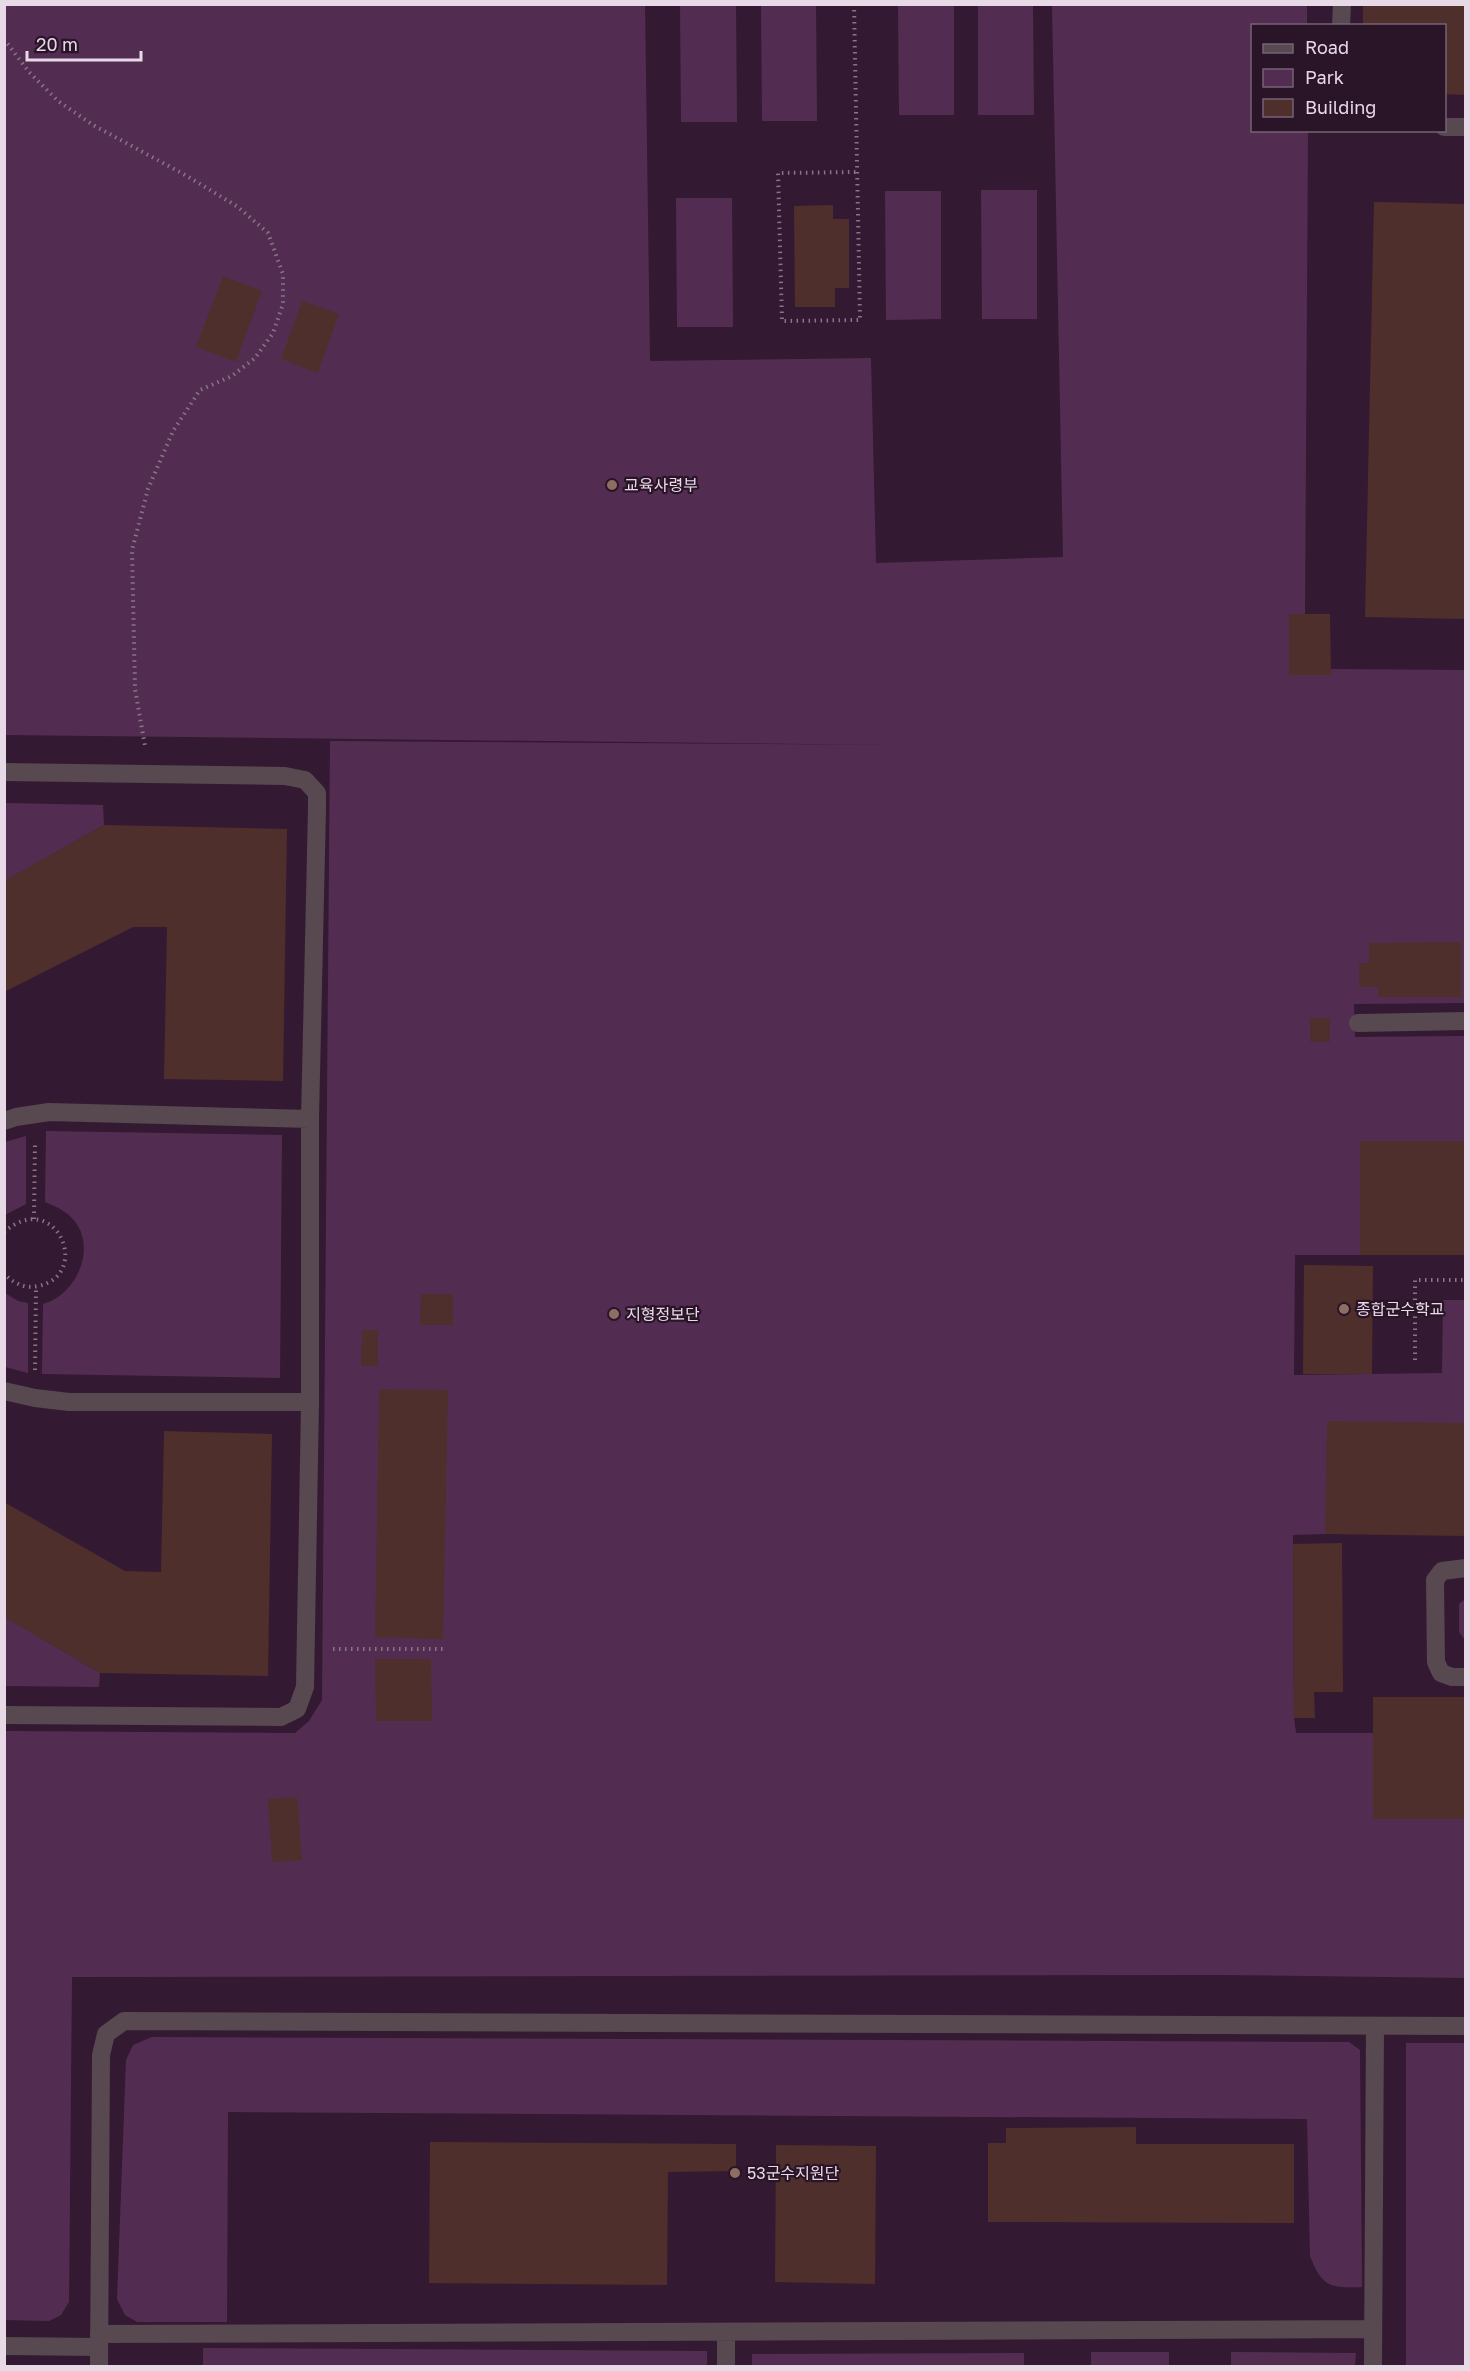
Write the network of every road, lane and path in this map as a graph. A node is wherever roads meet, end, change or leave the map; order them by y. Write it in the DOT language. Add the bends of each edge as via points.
graph roads {
  1 [pos="854,4"];
  2 [pos="1342,4"];
  3 [pos="1341,24"];
  4 [pos="4,39"];
  5 [pos="1446,127"];
  6 [pos="1466,127"];
  7 [pos="857,172"];
  8 [pos="145,747"];
  9 [pos="4,772"];
  10 [pos="1466,1021"];
  11 [pos="1358,1023"];
  12 [pos="35,1115"];
  13 [pos="310,1119"];
  14 [pos="4,1121"];
  15 [pos="34,1219"];
  16 [pos="4,1232"];
  17 [pos="4,1274"];
  18 [pos="1466,1280"];
  19 [pos="36,1287"];
  20 [pos="1415,1360"];
  21 [pos="4,1391"];
  22 [pos="35,1398"];
  23 [pos="310,1402"];
  24 [pos="1466,1568"];
  25 [pos="306,1649"];
  26 [pos="444,1649"];
  27 [pos="1466,1677"];
  28 [pos="4,1715"];
  29 [pos="1375,2026"];
  30 [pos="1466,2026"];
  31 [pos="1373,2329"];
  32 [pos="726,2332"];
  33 [pos="99,2340"];
  34 [pos="4,2346"];
  35 [pos="99,2367"];
  36 [pos="726,2367"];
  37 [pos="1373,2367"];
  1 -- 7 [label="path"];
  2 -- 3 [label="street"];
  4 -- 8 [label="path" via="58,102 93,126 238,207 268,233 283,274 283,304 273,333 255,358 232,376 200,390 173,431 148,489 132,550 135,689"];
  5 -- 6 [label="street"];
  7 -- 7 [label="path" via="860,320 782,321 778,173"];
  9 -- 13 [label="street" via="285,776 305,780 317,793"];
  10 -- 11 [label="street"];
  12 -- 13 [label="street" via="49,1112"];
  12 -- 14 [label="street"];
  12 -- 15 [label="path"];
  13 -- 23 [label="street"];
  15 -- 16 [label="path" via="23,1220"];
  15 -- 19 [label="path" via="54,1227 62,1236 66,1258 55,1277"];
  17 -- 19 [label="path" via="15,1283"];
  18 -- 20 [label="path" via="1415,1280"];
  19 -- 22 [label="path"];
  21 -- 22 [label="street"];
  22 -- 23 [label="street" via="69,1402"];
  23 -- 25 [label="street"];
  24 -- 27 [label="street" via="1442,1571 1435,1580 1436,1662 1441,1673"];
  25 -- 26 [label="path"];
  25 -- 28 [label="street" via="305,1687 297,1709 281,1717"];
  29 -- 30 [label="street"];
  29 -- 31 [label="street"];
  29 -- 33 [label="street" via="124,2021 106,2034 101,2055"];
  31 -- 32 [label="street"];
  31 -- 37 [label="street"];
  32 -- 33 [label="street"];
  32 -- 36 [label="street"];
  33 -- 34 [label="street"];
  33 -- 35 [label="street"];
}
